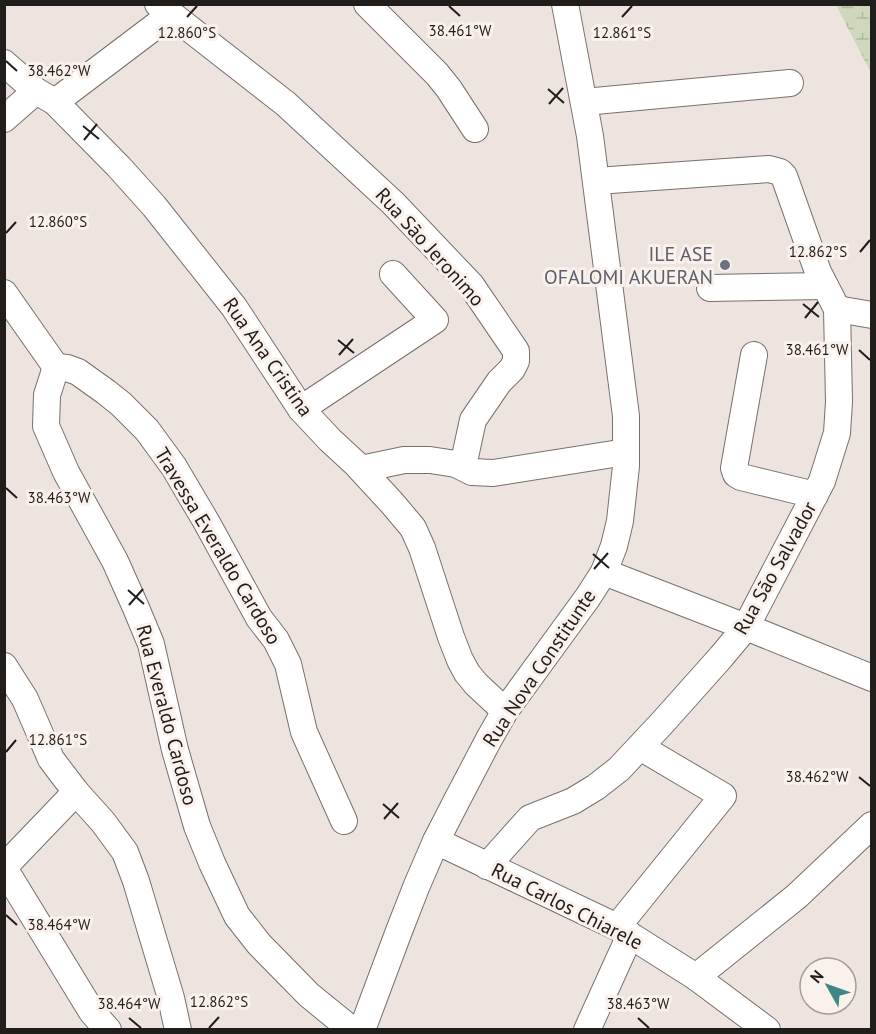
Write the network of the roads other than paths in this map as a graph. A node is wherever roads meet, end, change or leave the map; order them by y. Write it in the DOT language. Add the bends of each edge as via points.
graph roads {
  1 [pos="367,4"];
  2 [pos="565,4"];
  3 [pos="164,10"];
  4 [pos="4,63"];
  5 [pos="790,83"];
  6 [pos="45,97"];
  7 [pos="584,102"];
  8 [pos="4,118"];
  9 [pos="475,129"];
  10 [pos="596,181"];
  11 [pos="393,274"];
  12 [pos="825,286"];
  13 [pos="710,288"];
  14 [pos="4,293"];
  15 [pos="837,309"];
  16 [pos="872,315"];
  17 [pos="754,355"];
  18 [pos="56,367"];
  19 [pos="301,409"];
  20 [pos="626,452"];
  21 [pos="456,464"];
  22 [pos="361,469"];
  23 [pos="815,495"];
  24 [pos="604,572"];
  25 [pos="746,627"];
  26 [pos="4,666"];
  27 [pos="872,678"];
  28 [pos="505,711"];
  29 [pos="640,747"];
  30 [pos="76,792"];
  31 [pos="344,821"];
  32 [pos="872,825"];
  33 [pos="436,841"];
  34 [pos="487,866"];
  35 [pos="4,867"];
  36 [pos="623,931"];
  37 [pos="696,977"];
  38 [pos="366,1028"];
  39 [pos="108,1029"];
  40 [pos="178,1029"];
  41 [pos="587,1029"];
  42 [pos="767,1029"];
  1 -- 9 [label="street" via="437,75"];
  2 -- 7 [label="street, Rua Nova Constitunte"];
  3 -- 6 [label="street"];
  3 -- 21 [label="street, Rua São Jeronimo" via="286,104 393,203 471,285 516,351 512,369 473,420 465,457"];
  4 -- 6 [label="street, Rua Ana Cristina"];
  5 -- 7 [label="street"];
  6 -- 8 [label="street"];
  6 -- 19 [label="street, Rua Ana Cristina" via="154,206 234,307"];
  7 -- 10 [label="street, Rua Nova Constitunte"];
  10 -- 12 [label="street, Rua São Salvador" via="769,169 780,172 788,183"];
  10 -- 20 [label="street, Rua Nova Constitunte" via="626,416"];
  11 -- 19 [label="street" via="435,320"];
  12 -- 13 [label="street"];
  12 -- 15 [label="street, Rua São Salvador"];
  14 -- 18 [label="street"];
  15 -- 16 [label="street"];
  15 -- 23 [label="street, Rua São Salvador" via="837,433"];
  17 -- 23 [label="street" via="736,474"];
  18 -- 31 [label="street, Travessa Everaldo Cardoso" via="78,372 121,404 147,430 174,467 288,664 304,732"];
  18 -- 38 [label="street, Rua Everaldo Cardoso" via="47,395 46,426 66,472 115,561 151,644 175,750 212,863 237,916 259,944 309,995"];
  19 -- 22 [label="street, Rua Ana Cristina"];
  20 -- 21 [label="street" via="493,473 472,472"];
  20 -- 24 [label="street, Rua Nova Constitunte" via="620,521"];
  21 -- 22 [label="street" via="404,460"];
  22 -- 28 [label="street, Rua Ana Cristina" via="413,528 460,660 476,684"];
  23 -- 25 [label="street, Rua São Salvador"];
  24 -- 25 [label="street"];
  24 -- 28 [label="street, Rua Nova Constitunte"];
  25 -- 27 [label="street"];
  25 -- 29 [label="street, Rua São Salvador"];
  26 -- 30 [label="street" via="25,699 51,759"];
  28 -- 33 [label="street, Rua Nova Constitunte"];
  29 -- 34 [label="street, Rua São Salvador" via="596,787 530,818"];
  29 -- 36 [label="street" via="723,796"];
  30 -- 35 [label="street"];
  30 -- 40 [label="street" via="125,852"];
  32 -- 37 [label="street" via="790,902"];
  33 -- 34 [label="street, Rua Carlos Chiarele"];
  33 -- 38 [label="street, Rua Nova Constitunte" via="399,931"];
  34 -- 36 [label="street, Rua Carlos Chiarele"];
  35 -- 39 [label="street" via="92,1012"];
  36 -- 37 [label="street, Rua Carlos Chiarele"];
  36 -- 41 [label="street"];
  37 -- 42 [label="street, Rua Carlos Chiarele"];
}
